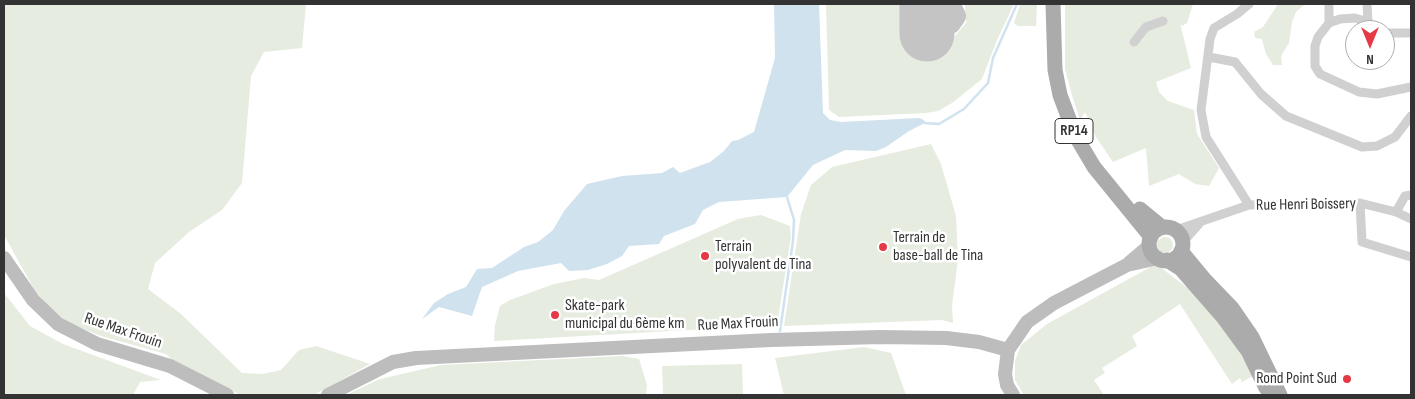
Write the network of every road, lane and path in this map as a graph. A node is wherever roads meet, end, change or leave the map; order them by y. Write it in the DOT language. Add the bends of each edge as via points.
graph roads {
  1 [pos="1053,4"];
  2 [pos="1061,4"];
  3 [pos="1249,4"];
  4 [pos="1329,4"];
  5 [pos="1367,4"];
  6 [pos="1362,20"];
  7 [pos="1368,20"];
  8 [pos="1163,21"];
  9 [pos="1329,23"];
  10 [pos="1395,33"];
  11 [pos="1411,33"];
  12 [pos="1134,42"];
  13 [pos="1209,57"];
  14 [pos="1411,87"];
  15 [pos="1411,116"];
  16 [pos="1411,195"];
  17 [pos="1360,203"];
  18 [pos="1249,205"];
  19 [pos="1396,212"];
  20 [pos="1411,219"];
  21 [pos="1202,222"];
  22 [pos="1166,244"];
  23 [pos="1411,257"];
  24 [pos="4,258"];
  25 [pos="1008,350"];
  26 [pos="227,395"];
  27 [pos="328,395"];
  28 [pos="1013,395"];
  29 [pos="1270,395"];
  30 [pos="1280,395"];
  1 -- 22 [label="main road, RP14" via="1055,70 1060,95 1078,140 1094,166"];
  2 -- 22 [label="main road, RP14" via="1062,74 1075,121 1103,170 1148,216"];
  3 -- 13 [label="street" via="1214,28"];
  4 -- 9 [label="street"];
  5 -- 7 [label="street"];
  6 -- 9 [label="street" via="1340,19"];
  8 -- 12 [label="street" via="1146,27"];
  9 -- 14 [label="street" via="1315,46 1315,66 1320,74 1359,92 1377,94"];
  10 -- 11 [label="street"];
  13 -- 15 [label="street" via="1236,62 1266,100 1286,116 1362,147 1377,146 1395,137"];
  13 -- 18 [label="street" via="1201,110 1202,125 1206,137"];
  16 -- 19 [label="street" via="1405,196"];
  17 -- 18 [label="street, Rue Henri Boissery"];
  17 -- 19 [label="street, Rue Henri Boissery"];
  17 -- 23 [label="street" via="1362,242"];
  18 -- 21 [label="street, Rue Henri Boissery"];
  19 -- 20 [label="street, Rue Henri Boissery"];
  21 -- 22 [label="street, Rue Henri Boissery"];
  21 -- 22 [label="street, Rue Henri Boissery"];
  22 -- 25 [label="street" via="1054,303 1027,322"];
  22 -- 29 [label="main road, RP14" via="1181,269 1248,351"];
  22 -- 30 [label="main road, RP14" via="1232,308 1259,350"];
  24 -- 26 [label="street, Rue Max Frouin" via="33,300 58,324 97,344 170,366"];
  25 -- 27 [label="street, Rue Max Frouin" via="946,338 881,337 416,358 393,362"];
  25 -- 28 [label="street" via="1006,374"];
}
